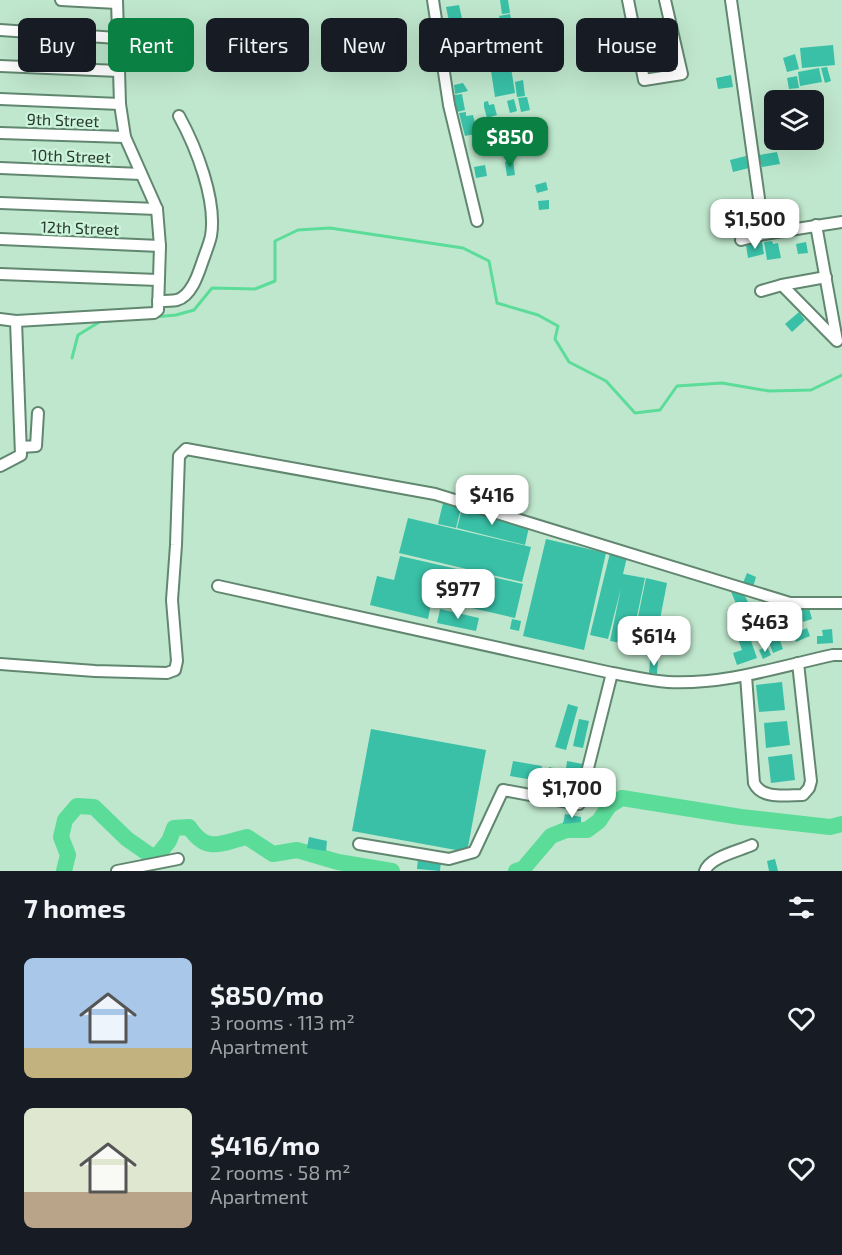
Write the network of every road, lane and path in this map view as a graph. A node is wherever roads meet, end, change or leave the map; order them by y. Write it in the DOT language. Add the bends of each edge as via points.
graph roads {
  1 [pos="61,0"];
  2 [pos="433,0"];
  3 [pos="628,0"];
  4 [pos="665,0"];
  5 [pos="730,0"];
  6 [pos="117,2"];
  7 [pos="117,18"];
  8 [pos="436,18"];
  9 [pos="0,30"];
  10 [pos="108,37"];
  11 [pos="0,66"];
  12 [pos="108,71"];
  13 [pos="119,72"];
  14 [pos="444,72"];
  15 [pos="0,99"];
  16 [pos="120,104"];
  17 [pos="179,116"];
  18 [pos="0,133"];
  19 [pos="125,137"];
  20 [pos="0,168"];
  21 [pos="141,174"];
  22 [pos="0,203"];
  23 [pos="157,209"];
  24 [pos="477,221"];
  25 [pos="842,222"];
  26 [pos="816,225"];
  27 [pos="764,234"];
  28 [pos="0,239"];
  29 [pos="741,240"];
  30 [pos="160,246"];
  31 [pos="0,274"];
  32 [pos="826,277"];
  33 [pos="158,280"];
  34 [pos="782,285"];
  35 [pos="761,291"];
  36 [pos="158,301"];
  37 [pos="0,319"];
  38 [pos="16,321"];
  39 [pos="38,413"];
  40 [pos="21,451"];
  41 [pos="0,466"];
  42 [pos="218,586"];
  43 [pos="842,603"];
  44 [pos="842,655"];
  45 [pos="798,663"];
  46 [pos="0,664"];
  47 [pos="612,673"];
  48 [pos="746,676"];
  49 [pos="358,844"];
  50 [pos="752,845"];
  51 [pos="178,859"];
  52 [pos="117,871"];
  53 [pos="705,871"];
  1 -- 6 [label="street"];
  2 -- 8 [label="street"];
  3 -- 4 [label="street" via="644,80 682,74"];
  5 -- 27 [label="street"];
  6 -- 7 [label="street"];
  9 -- 10 [label="street"];
  11 -- 12 [label="street"];
  13 -- 16 [label="street"];
  14 -- 24 [label="street"];
  15 -- 16 [label="street"];
  16 -- 19 [label="street"];
  17 -- 36 [label="street" via="200,164 212,211 211,236 188,292 178,300"];
  18 -- 19 [label="street, 9th Street"];
  19 -- 21 [label="street"];
  20 -- 21 [label="street, 10th Street"];
  21 -- 23 [label="street"];
  22 -- 23 [label="street"];
  23 -- 30 [label="street"];
  25 -- 26 [label="street"];
  26 -- 27 [label="street"];
  26 -- 32 [label="street"];
  27 -- 29 [label="street"];
  28 -- 30 [label="street, 12th Street"];
  30 -- 33 [label="street"];
  31 -- 33 [label="street"];
  32 -- 34 [label="street"];
  32 -- 34 [label="street" via="837,341"];
  33 -- 36 [label="street"];
  34 -- 35 [label="street"];
  36 -- 38 [label="street" via="155,313"];
  37 -- 38 [label="street"];
  38 -- 40 [label="street"];
  39 -- 40 [label="street" via="36,446"];
  40 -- 41 [label="street"];
  42 -- 47 [label="street"];
  43 -- 46 [label="street" via="790,603 737,589 435,494 186,449 179,456 172,600 175,670 95,671"];
  44 -- 45 [label="street"];
  45 -- 48 [label="street"];
  45 -- 48 [label="street" via="811,781 803,795 767,795 757,790"];
  47 -- 48 [label="street" via="666,682 708,682"];
  47 -- 49 [label="street" via="579,804 503,790 474,852 449,859"];
  50 -- 53 [label="street" via="714,861"];
  51 -- 52 [label="street"];
}
